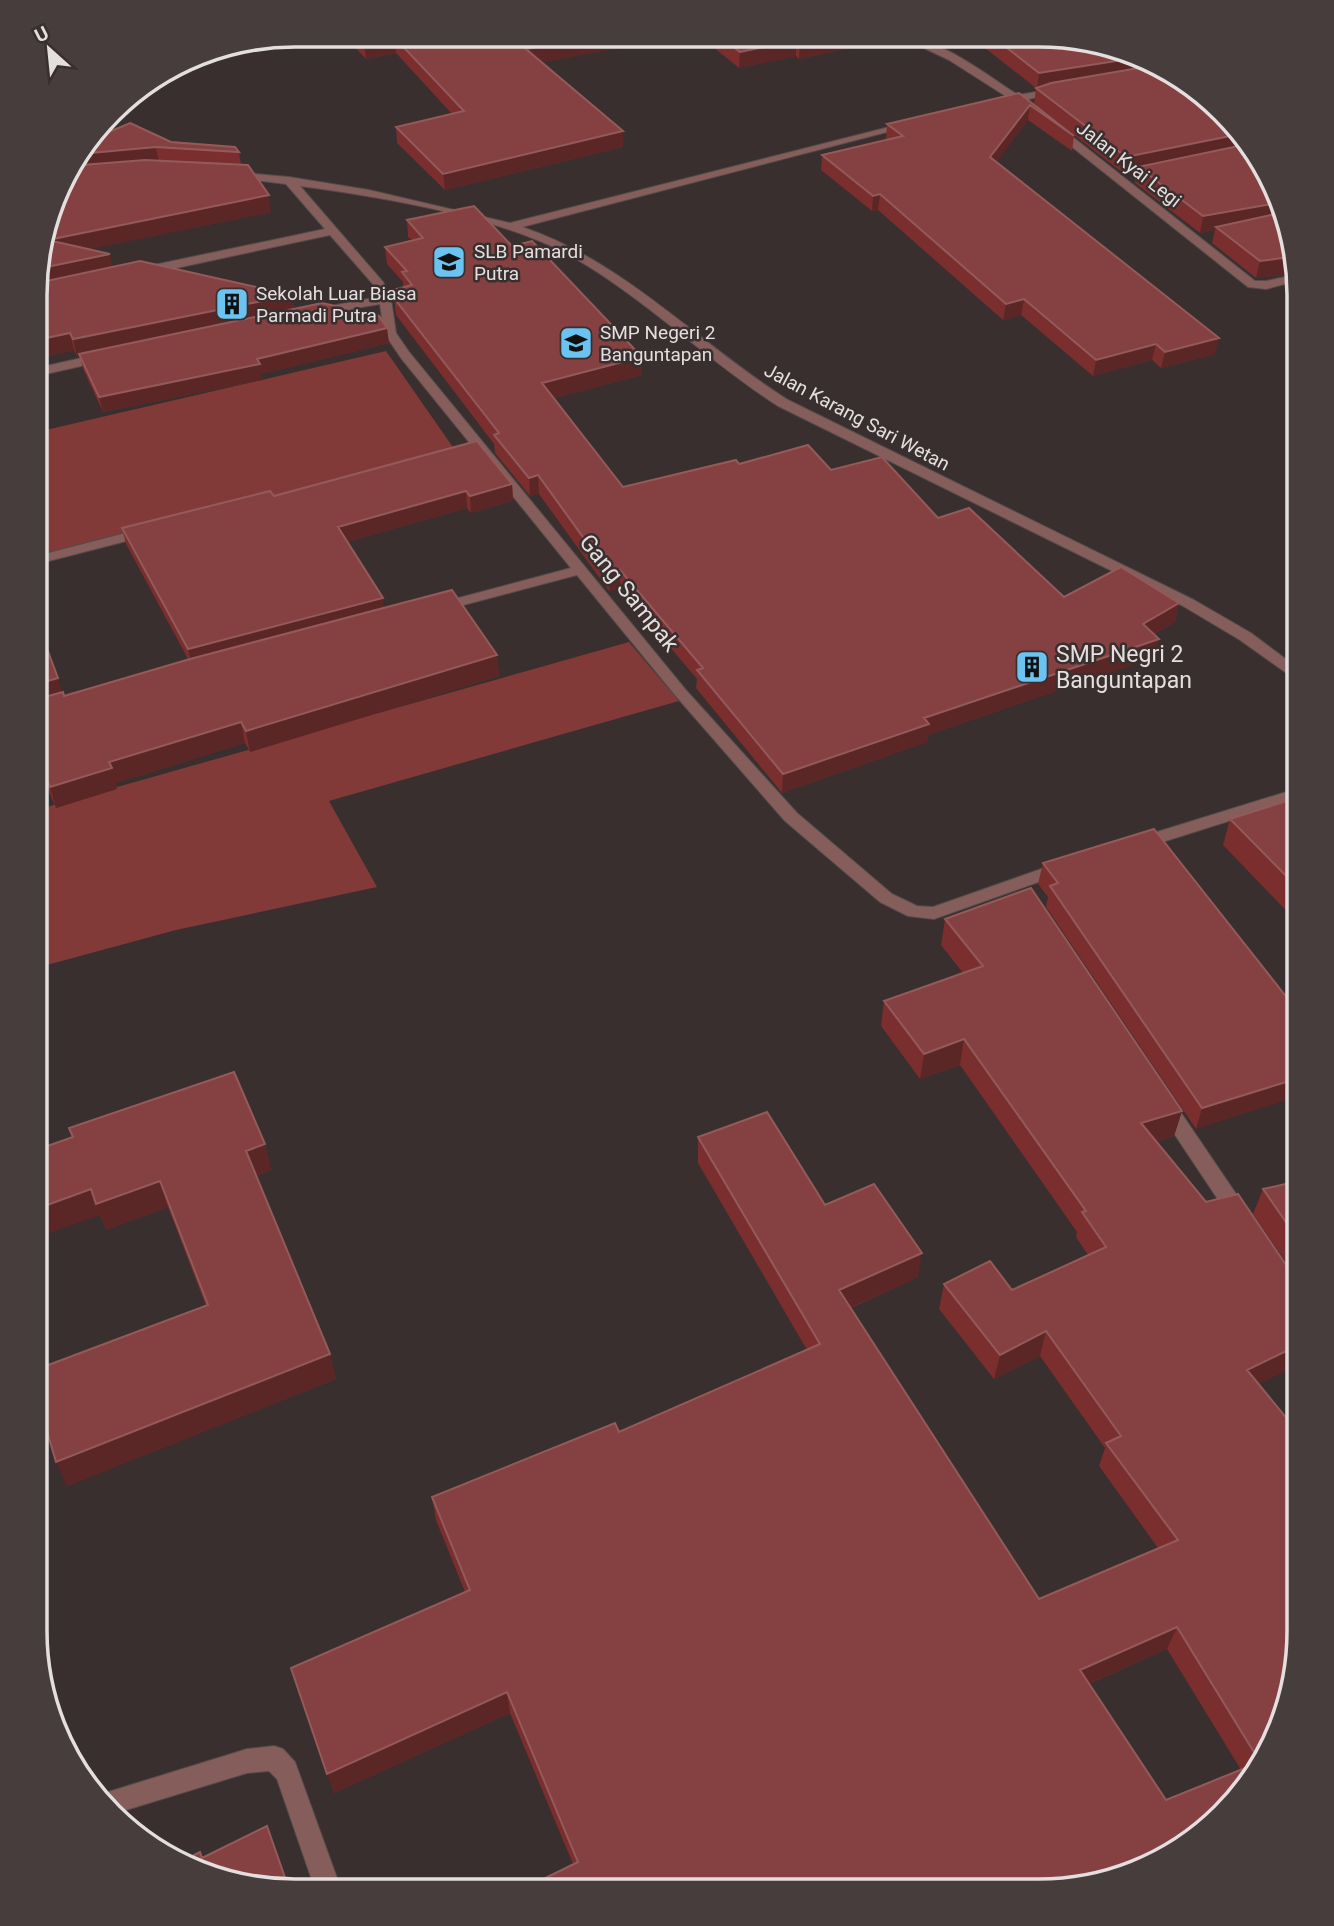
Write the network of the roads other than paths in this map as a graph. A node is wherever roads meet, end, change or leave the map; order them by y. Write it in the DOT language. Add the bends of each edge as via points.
graph roads {
  1 [pos="929,47"];
  2 [pos="1068,90"];
  3 [pos="1016,98"];
  4 [pos="990,105"];
  5 [pos="1027,106"];
  6 [pos="923,121"];
  7 [pos="1048,122"];
  8 [pos="223,174"];
  9 [pos="1134,177"];
  10 [pos="289,180"];
  11 [pos="1121,180"];
  12 [pos="512,226"];
  13 [pos="332,231"];
  14 [pos="131,274"];
  15 [pos="1286,280"];
  16 [pos="385,299"];
  17 [pos="305,315"];
  18 [pos="118,354"];
  19 [pos="47,370"];
  20 [pos="158,529"];
  21 [pos="47,557"];
  22 [pos="579,570"];
  23 [pos="420,612"];
  24 [pos="1287,666"];
  25 [pos="1287,797"];
  26 [pos="1119,849"];
  27 [pos="1081,861"];
  28 [pos="1016,881"];
  29 [pos="1032,904"];
  30 [pos="1154,1087"];
  31 [pos="1253,1235"];
  32 [pos="116,1801"];
  33 [pos="324,1879"];
  1 -- 3 [label="street"];
  2 -- 3 [label="street"];
  3 -- 4 [label="street"];
  3 -- 5 [label="street"];
  6 -- 12 [label="street"];
  7 -- 11 [label="street, Jalan Kyai Legi"];
  8 -- 10 [label="street, Jalan Karang Sari Wetan"];
  9 -- 11 [label="street"];
  10 -- 12 [label="street, Jalan Karang Sari Wetan" via="413,202"];
  10 -- 13 [label="street, Gang Sampak"];
  11 -- 15 [label="street, Jalan Kyai Legi" via="1203,239 1252,284"];
  12 -- 24 [label="street, Jalan Karang Sari Wetan" via="579,256 783,403 1213,614"];
  13 -- 14 [label="street"];
  13 -- 16 [label="street, Gang Sampak" via="377,282"];
  16 -- 17 [label="street"];
  16 -- 22 [label="street, Gang Sampak" via="392,336 474,449"];
  18 -- 19 [label="street"];
  20 -- 21 [label="street"];
  22 -- 23 [label="street"];
  22 -- 28 [label="street, Gang Sampak" via="791,817 886,898 914,912 934,913"];
  25 -- 26 [label="street"];
  27 -- 28 [label="street, Gang Sampak"];
  28 -- 29 [label="street"];
  30 -- 31 [label="street"];
  32 -- 33 [label="street" via="247,1760 274,1758 286,1771"];
}
